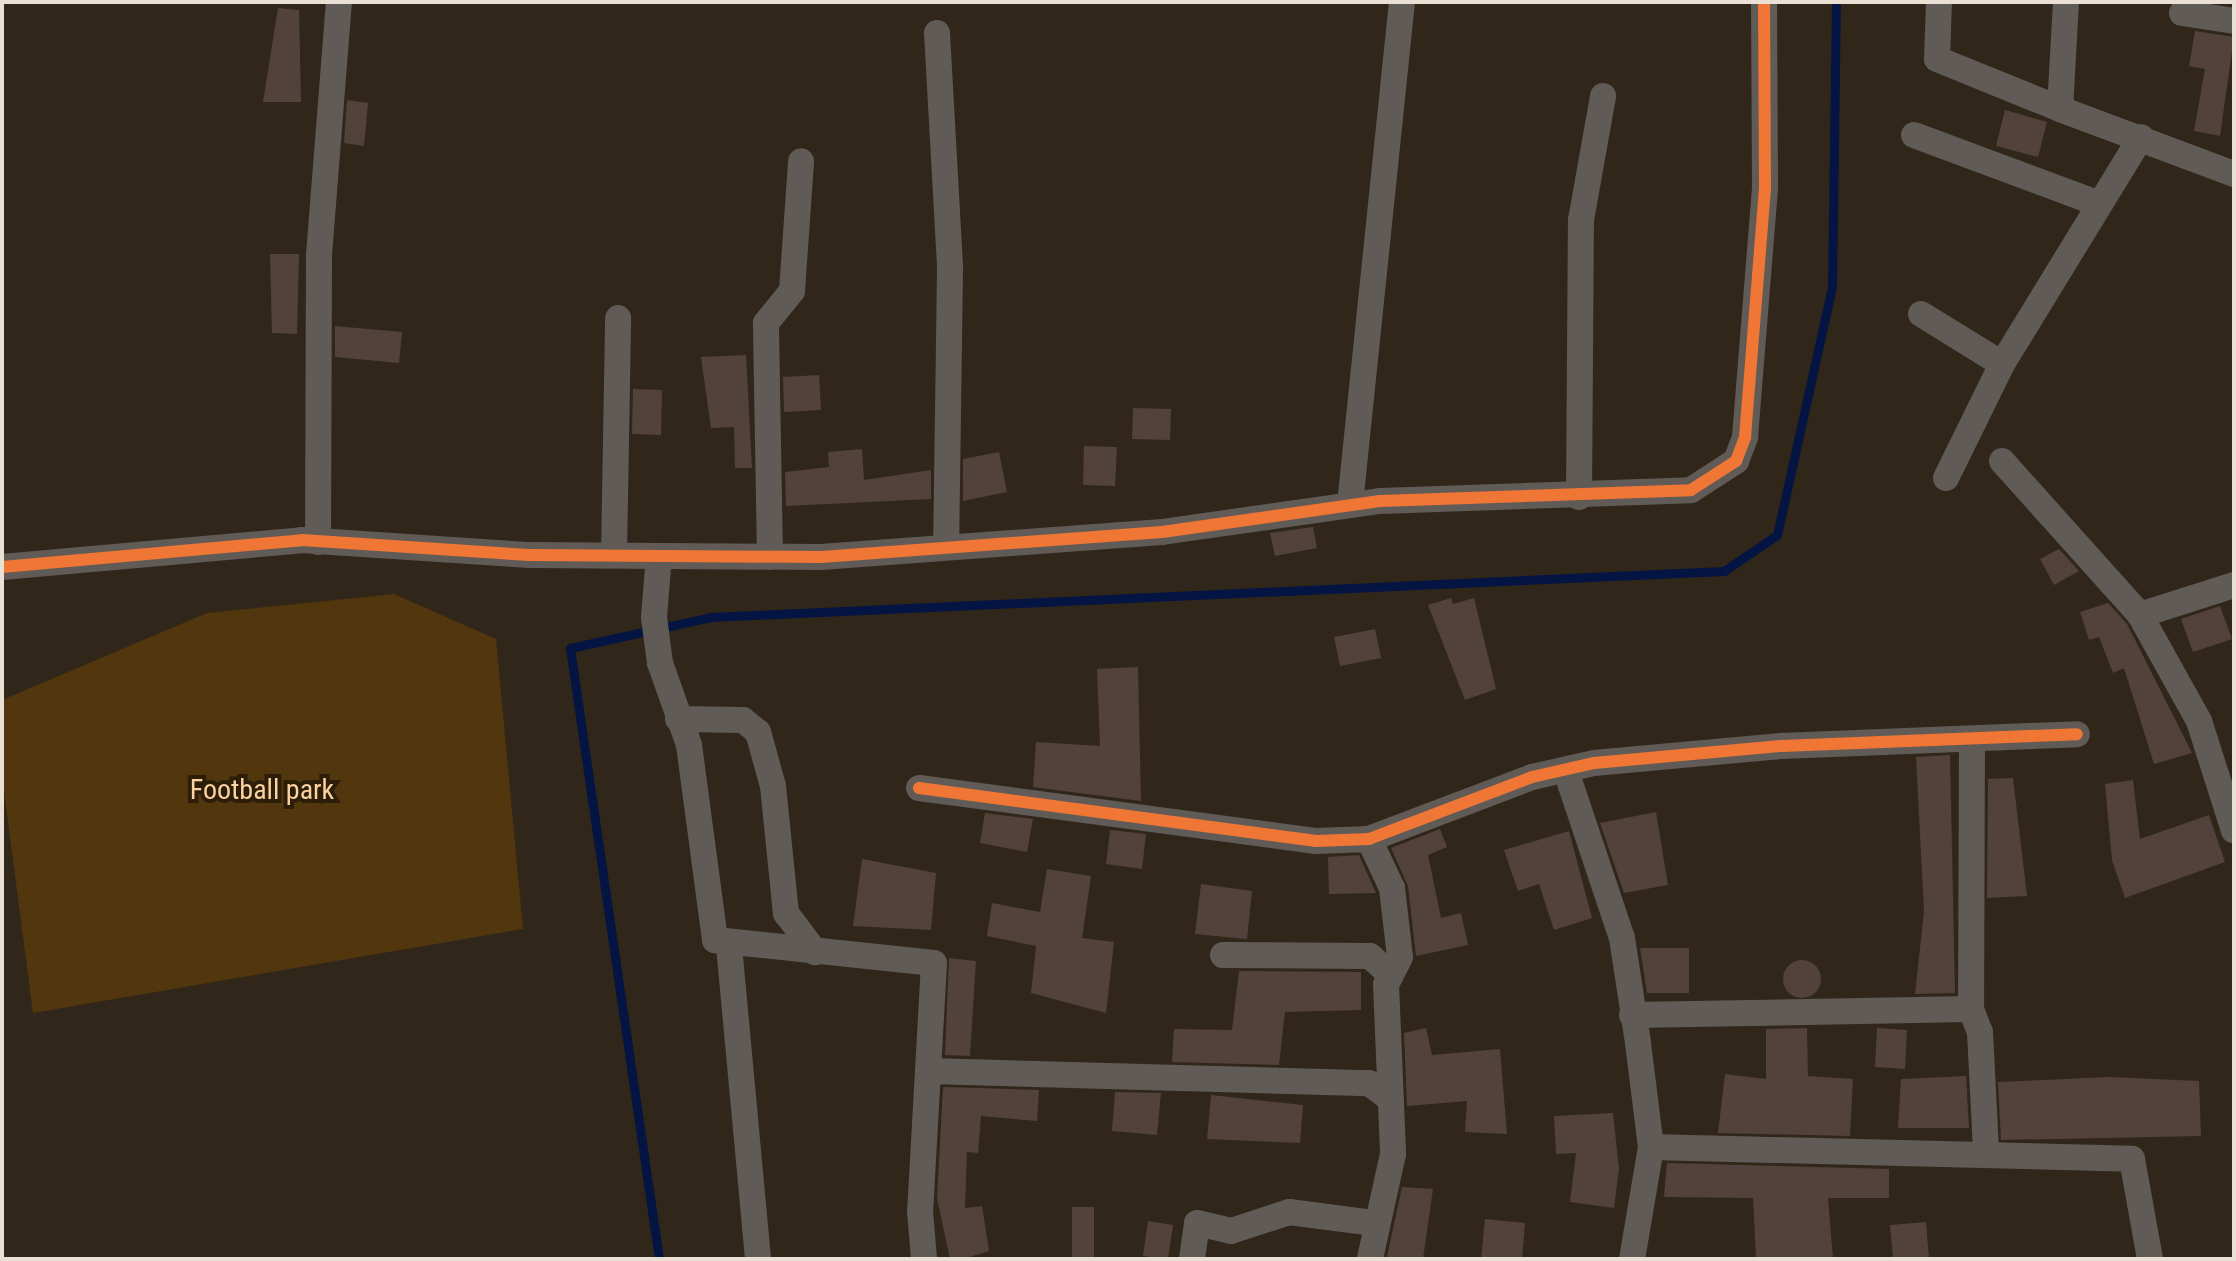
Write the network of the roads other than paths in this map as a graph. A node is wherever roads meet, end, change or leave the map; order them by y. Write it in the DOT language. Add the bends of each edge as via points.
graph roads {
  1 [pos="339,2"];
  2 [pos="1402,2"];
  3 [pos="1764,2"];
  4 [pos="1939,2"];
  5 [pos="2066,2"];
  6 [pos="2182,13"];
  7 [pos="2234,21"];
  8 [pos="937,33"];
  9 [pos="1603,96"];
  10 [pos="2060,109"];
  11 [pos="1914,135"];
  12 [pos="2141,137"];
  13 [pos="801,161"];
  14 [pos="2234,174"];
  15 [pos="2100,204"];
  16 [pos="1921,314"];
  17 [pos="618,318"];
  18 [pos="2002,364"];
  19 [pos="2002,461"];
  20 [pos="1946,478"];
  21 [pos="1579,497"];
  22 [pos="1350,504"];
  23 [pos="318,542"];
  24 [pos="946,547"];
  25 [pos="614,555"];
  26 [pos="659,556"];
  27 [pos="770,557"];
  28 [pos="2,567"];
  29 [pos="2234,585"];
  30 [pos="2140,615"];
  31 [pos="678,719"];
  32 [pos="2077,734"];
  33 [pos="1972,740"];
  34 [pos="1566,771"];
  35 [pos="919,788"];
  36 [pos="2234,831"];
  37 [pos="1369,839"];
  38 [pos="729,946"];
  39 [pos="815,952"];
  40 [pos="1223,955"];
  41 [pos="1391,975"];
  42 [pos="1971,1009"];
  43 [pos="1632,1015"];
  44 [pos="928,1071"];
  45 [pos="1390,1099"];
  46 [pos="1651,1147"];
  47 [pos="1986,1152"];
  48 [pos="1374,1223"];
  49 [pos="758,1259"];
  50 [pos="924,1259"];
  51 [pos="1192,1259"];
  52 [pos="1370,1259"];
  53 [pos="1632,1259"];
  54 [pos="2150,1259"];
  1 -- 23 [label="street" via="319,255"];
  2 -- 22 [label="street"];
  3 -- 21 [label="street" via="1765,201 1745,437 1736,461 1691,490"];
  4 -- 10 [label="street" via="1937,59"];
  5 -- 10 [label="street"];
  6 -- 7 [label="street"];
  8 -- 24 [label="street" via="950,269"];
  9 -- 21 [label="street" via="1581,220"];
  10 -- 12 [label="street"];
  11 -- 15 [label="street"];
  12 -- 14 [label="street"];
  12 -- 15 [label="street"];
  13 -- 27 [label="street" via="792,291 766,323"];
  15 -- 18 [label="street"];
  16 -- 18 [label="street"];
  17 -- 25 [label="street"];
  18 -- 20 [label="street"];
  19 -- 30 [label="street"];
  21 -- 22 [label="street"];
  22 -- 24 [label="street" via="1162,532"];
  23 -- 25 [label="street"];
  23 -- 28 [label="street"];
  24 -- 27 [label="street"];
  25 -- 26 [label="street"];
  26 -- 27 [label="street"];
  26 -- 31 [label="street" via="654,617 660,663"];
  29 -- 30 [label="street"];
  30 -- 36 [label="street" via="2199,721"];
  31 -- 38 [label="street" via="698,793 710,922 715,940"];
  31 -- 39 [label="street" via="743,720 758,732 773,786 786,913"];
  32 -- 33 [label="street"];
  33 -- 34 [label="street" via="1782,746"];
  33 -- 42 [label="street"];
  34 -- 37 [label="street" via="1532,777"];
  34 -- 43 [label="street" via="1622,938"];
  35 -- 37 [label="street" via="1316,841"];
  37 -- 41 [label="street" via="1384,861 1400,930 1400,957"];
  38 -- 39 [label="street"];
  38 -- 49 [label="street"];
  39 -- 44 [label="street" via="934,963"];
  40 -- 41 [label="street" via="1370,956"];
  41 -- 45 [label="street"];
  42 -- 43 [label="street"];
  42 -- 47 [label="street" via="1980,1032"];
  43 -- 46 [label="street"];
  44 -- 45 [label="street" via="1369,1083"];
  44 -- 50 [label="street"];
  45 -- 48 [label="street" via="1393,1154"];
  46 -- 47 [label="street"];
  46 -- 53 [label="street"];
  47 -- 54 [label="street" via="2132,1159"];
  48 -- 51 [label="street" via="1289,1212 1231,1231 1197,1223"];
  48 -- 52 [label="street"];
}
